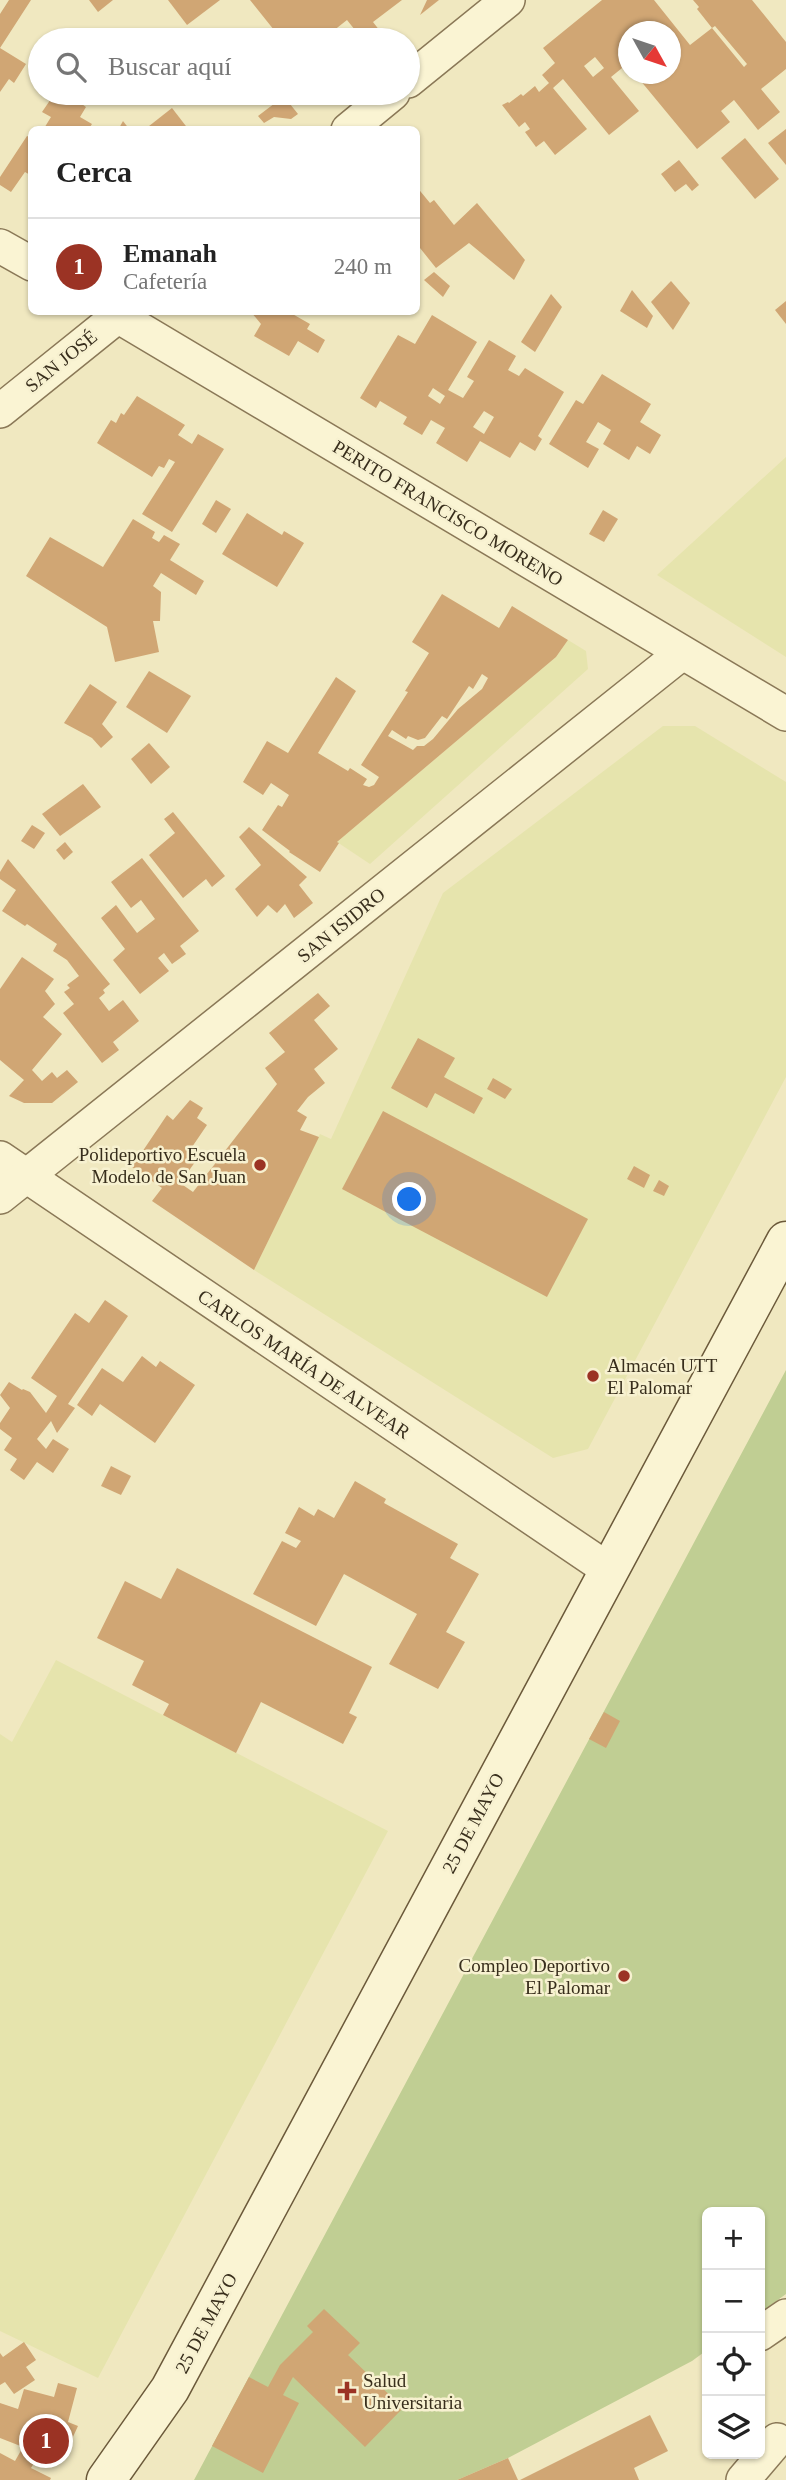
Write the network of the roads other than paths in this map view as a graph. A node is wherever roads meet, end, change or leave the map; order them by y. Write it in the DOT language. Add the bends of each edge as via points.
graph roads {
  1 [pos="508,0"];
  2 [pos="420,71"];
  3 [pos="378,105"];
  4 [pos="353,126"];
  5 [pos="0,246"];
  6 [pos="28,262"];
  7 [pos="115,315"];
  8 [pos="120,315"];
  9 [pos="0,411"];
  10 [pos="682,653"];
  11 [pos="786,714"];
  12 [pos="8,1177"];
  13 [pos="786,1241"];
  14 [pos="609,1570"];
  15 [pos="786,2316"];
  16 [pos="761,2333"];
  17 [pos="160,2405"];
  18 [pos="774,2438"];
  19 [pos="106,2480"];
  20 [pos="131,2480"];
  21 [pos="743,2480"];
  1 -- 2 [label="street"];
  3 -- 4 [label="street"];
  5 -- 6 [label="street"];
  7 -- 9 [label="street, SAN JOSÉ"];
  8 -- 10 [label="street, PERITO FRANCISCO MORENO"];
  10 -- 11 [label="street, PERITO FRANCISCO MORENO"];
  10 -- 12 [label="street, SAN ISIDRO"];
  12 -- 14 [label="street, CARLOS MARÍA DE ALVEAR"];
  13 -- 14 [label="street, 25 DE MAYO"];
  14 -- 17 [label="street, 25 DE MAYO"];
  15 -- 16 [label="street"];
  17 -- 19 [label="street, 25 DE MAYO"];
  17 -- 20 [label="street, 25 DE MAYO"];
  18 -- 21 [label="street"];
}
